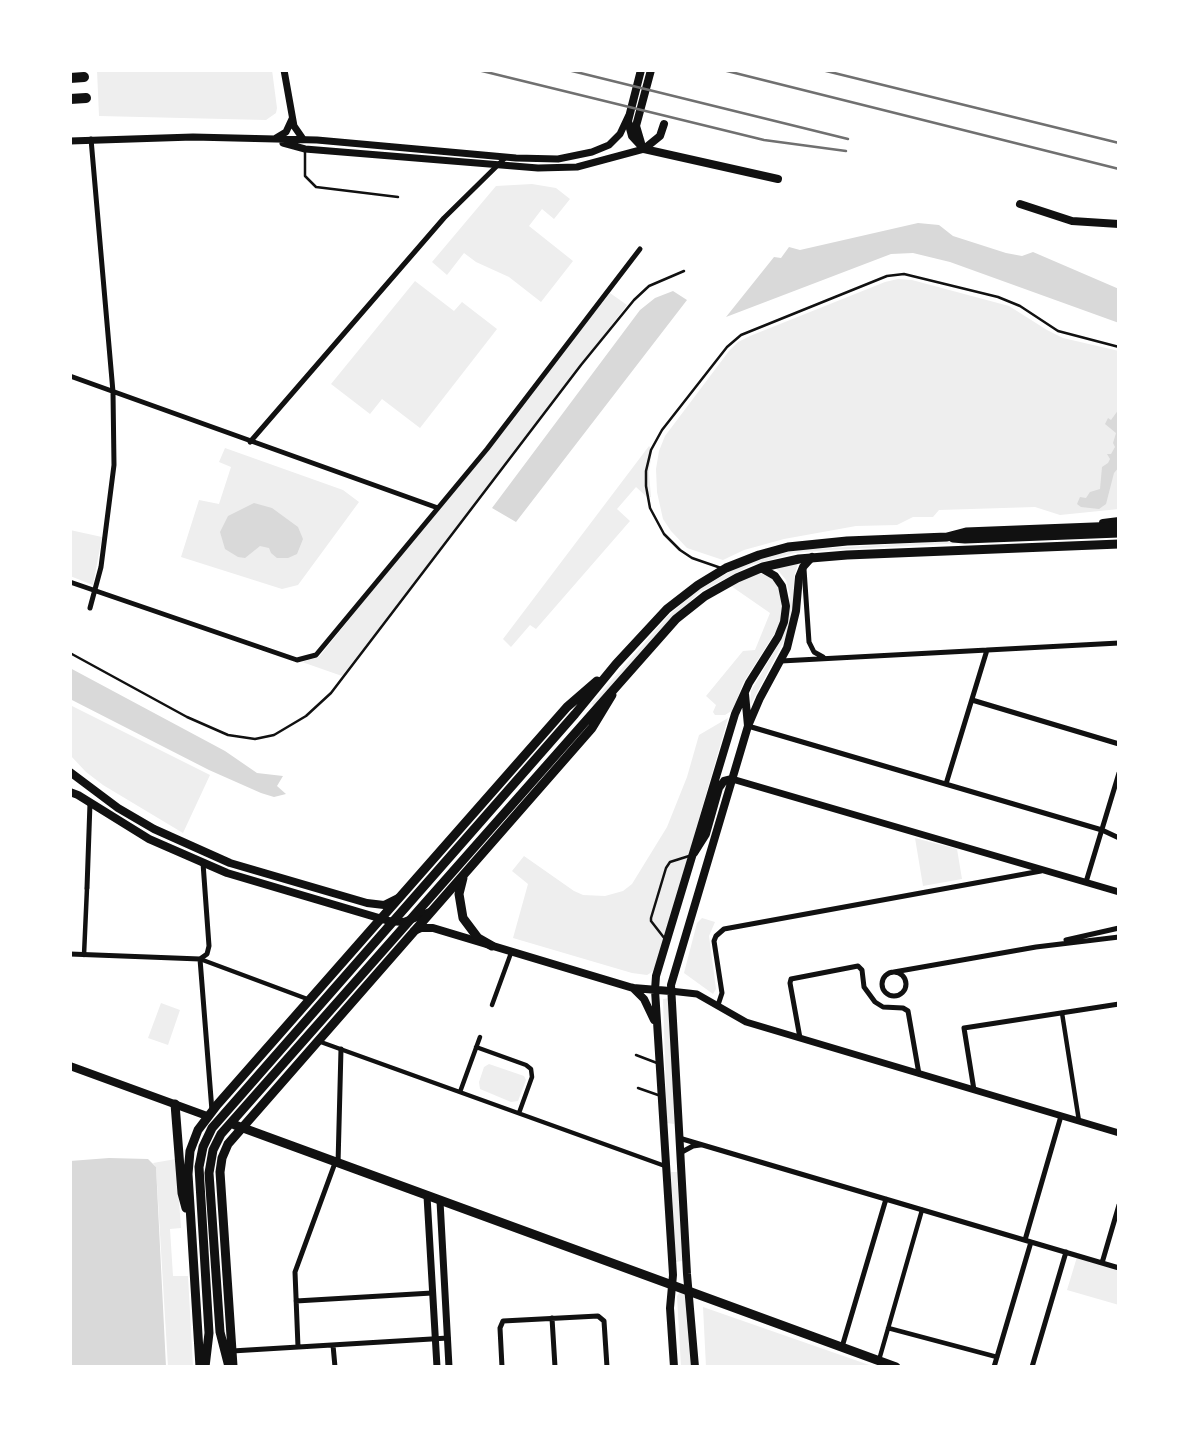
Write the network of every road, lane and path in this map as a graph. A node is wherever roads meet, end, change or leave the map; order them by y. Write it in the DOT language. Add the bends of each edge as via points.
graph roads {
  1 [pos="284,70"];
  2 [pos="641,70"];
  3 [pos="651,70"];
  4 [pos="84,77"];
  5 [pos="70,78"];
  6 [pos="86,98"];
  7 [pos="70,99"];
  8 [pos="628,116"];
  9 [pos="292,119"];
  10 [pos="91,139"];
  11 [pos="272,139"];
  12 [pos="304,140"];
  13 [pos="70,141"];
  14 [pos="305,149"];
  15 [pos="644,149"];
  16 [pos="672,155"];
  17 [pos="506,157"];
  18 [pos="496,166"];
  19 [pos="778,178"];
  20 [pos="398,197"];
  21 [pos="1020,204"];
  22 [pos="1119,225"];
  23 [pos="640,249"];
  24 [pos="684,271"];
  25 [pos="1119,346"];
  26 [pos="70,376"];
  27 [pos="113,392"];
  28 [pos="250,442"];
  29 [pos="438,508"];
  30 [pos="1119,523"];
  31 [pos="1119,533"];
  32 [pos="947,537"];
  33 [pos="1117,544"];
  34 [pos="812,557"];
  35 [pos="804,565"];
  36 [pos="726,568"];
  37 [pos="761,568"];
  38 [pos="70,582"];
  39 [pos="94,591"];
  40 [pos="90,608"];
  41 [pos="1119,643"];
  42 [pos="987,650"];
  43 [pos="70,653"];
  44 [pos="830,658"];
  45 [pos="781,661"];
  46 [pos="616,664"];
  47 [pos="626,673"];
  48 [pos="745,691"];
  49 [pos="972,700"];
  50 [pos="748,726"];
  51 [pos="1119,744"];
  52 [pos="70,772"];
  53 [pos="1119,773"];
  54 [pos="732,779"];
  55 [pos="946,784"];
  56 [pos="70,792"];
  57 [pos="90,803"];
  58 [pos="513,817"];
  59 [pos="469,819"];
  60 [pos="1102,830"];
  61 [pos="1119,838"];
  62 [pos="692,855"];
  63 [pos="479,856"];
  64 [pos="434,858"];
  65 [pos="203,863"];
  66 [pos="472,864"];
  67 [pos="1044,870"];
  68 [pos="1086,883"];
  69 [pos="87,888"];
  70 [pos="1119,892"];
  71 [pos="401,896"];
  72 [pos="680,898"];
  73 [pos="695,902"];
  74 [pos="430,912"];
  75 [pos="381,919"];
  76 [pos="1119,928"];
  77 [pos="412,932"];
  78 [pos="1119,937"];
  79 [pos="667,942"];
  80 [pos="492,946"];
  81 [pos="1036,947"];
  82 [pos="511,952"];
  83 [pos="70,954"];
  84 [pos="84,955"];
  85 [pos="200,959"];
  86 [pos="894,972"];
  87 [pos="362,988"];
  88 [pos="633,988"];
  89 [pos="318,990"];
  90 [pos="655,990"];
  91 [pos="670,991"];
  92 [pos="892,996"];
  93 [pos="310,1000"];
  94 [pos="1119,1004"];
  95 [pos="492,1005"];
  96 [pos="718,1005"];
  97 [pos="897,1008"];
  98 [pos="1062,1013"];
  99 [pos="328,1027"];
  100 [pos="657,1027"];
  101 [pos="284,1029"];
  102 [pos="480,1037"];
  103 [pos="800,1038"];
  104 [pos="317,1040"];
  105 [pos="477,1046"];
  106 [pos="341,1049"];
  107 [pos="636,1055"];
  108 [pos="660,1064"];
  109 [pos="70,1066"];
  110 [pos="919,1073"];
  111 [pos="231,1088"];
  112 [pos="638,1088"];
  113 [pos="974,1090"];
  114 [pos="457,1091"];
  115 [pos="662,1096"];
  116 [pos="175,1104"];
  117 [pos="677,1106"];
  118 [pos="662,1107"];
  119 [pos="209,1114"];
  120 [pos="519,1114"];
  121 [pos="1061,1116"];
  122 [pos="1079,1121"];
  123 [pos="240,1128"];
  124 [pos="1119,1133"];
  125 [pos="679,1138"];
  126 [pos="703,1145"];
  127 [pos="680,1153"];
  128 [pos="337,1163"];
  129 [pos="666,1171"];
  130 [pos="222,1193"];
  131 [pos="189,1195"];
  132 [pos="427,1196"];
  133 [pos="886,1199"];
  134 [pos="440,1201"];
  135 [pos="1119,1205"];
  136 [pos="922,1210"];
  137 [pos="191,1227"];
  138 [pos="1028,1241"];
  139 [pos="1066,1252"];
  140 [pos="1102,1263"];
  141 [pos="1118,1266"];
  142 [pos="672,1285"];
  143 [pos="690,1292"];
  144 [pos="432,1293"];
  145 [pos="296,1301"];
  146 [pos="552,1318"];
  147 [pos="888,1328"];
  148 [pos="448,1338"];
  149 [pos="435,1339"];
  150 [pos="333,1345"];
  151 [pos="298,1347"];
  152 [pos="842,1347"];
  153 [pos="232,1351"];
  154 [pos="997,1357"];
  155 [pos="878,1361"];
  156 [pos="203,1367"];
  157 [pos="231,1367"];
  158 [pos="335,1367"];
  159 [pos="437,1367"];
  160 [pos="449,1367"];
  161 [pos="502,1367"];
  162 [pos="555,1367"];
  163 [pos="607,1367"];
  164 [pos="674,1367"];
  165 [pos="695,1367"];
  166 [pos="896,1367"];
  167 [pos="994,1367"];
  168 [pos="1032,1367"];
  1 -- 9 [label="street"];
  2 -- 8 [label="main road"];
  3 -- 15 [label="main road" via="636,126"];
  4 -- 5 [label="highway"];
  6 -- 7 [label="highway"];
  8 -- 15 [label="main road" via="632,136"];
  8 -- 17 [label="street" via="617,138 592,152 558,159"];
  9 -- 11 [label="street" via="286,132"];
  9 -- 12 [label="street"];
  10 -- 11 [label="street"];
  10 -- 13 [label="street"];
  10 -- 27 [label="street"];
  11 -- 12 [label="street"];
  11 -- 14 [label="street"];
  12 -- 17 [label="street"];
  14 -- 18 [label="street"];
  14 -- 20 [label="lane" via="305,176 316,187"];
  15 -- 16 [label="main road"];
  15 -- 16 [label="main road" via="655,142 664,125 662,142"];
  15 -- 18 [label="street" via="578,167"];
  16 -- 19 [label="main road"];
  17 -- 18 [label="street"];
  18 -- 28 [label="street" via="444,218"];
  21 -- 22 [label="main road" via="1072,221"];
  23 -- 29 [label="street"];
  24 -- 43 [label="lane" via="649,286 634,300 331,693 306,716 274,735 255,739 228,735 187,718"];
  25 -- 36 [label="lane" via="1058,331 998,297 904,274 887,276 741,335 662,430 651,450 646,479 653,515 669,540 692,558"];
  26 -- 27 [label="street"];
  27 -- 28 [label="street"];
  27 -- 39 [label="street" via="114,465"];
  28 -- 29 [label="street"];
  29 -- 39 [label="street" via="316,655 297,660"];
  30 -- 32 [label="main road"];
  31 -- 32 [label="main road"];
  32 -- 36 [label="main road" via="807,544"];
  33 -- 34 [label="main road"];
  34 -- 35 [label="main road"];
  34 -- 37 [label="main road"];
  35 -- 44 [label="street" via="810,645 817,654"];
  35 -- 45 [label="main road" via="794,624"];
  36 -- 46 [label="main road" via="674,602"];
  37 -- 47 [label="main road" via="690,607"];
  37 -- 48 [label="main road" via="781,584 785,617"];
  38 -- 39 [label="street"];
  39 -- 40 [label="street"];
  41 -- 42 [label="street"];
  42 -- 44 [label="street"];
  42 -- 49 [label="street"];
  44 -- 45 [label="street"];
  45 -- 50 [label="main road"];
  46 -- 59 [label="main road" via="567,707"];
  46 -- 156 [label="main road" via="212,1128 201,1153 199,1174 209,1333"];
  47 -- 58 [label="main road" via="592,728"];
  47 -- 157 [label="main road" via="221,1134 209,1167 220,1332"];
  48 -- 50 [label="main road"];
  48 -- 62 [label="main road"];
  49 -- 51 [label="street"];
  49 -- 55 [label="street"];
  50 -- 54 [label="main road"];
  50 -- 55 [label="street"];
  52 -- 71 [label="main road" via="154,829 230,863 367,904 384,905"];
  53 -- 60 [label="street"];
  54 -- 62 [label="main road" via="719,788 706,834"];
  54 -- 67 [label="street"];
  54 -- 73 [label="main road"];
  55 -- 60 [label="street"];
  56 -- 57 [label="main road"];
  57 -- 65 [label="main road" via="149,839"];
  57 -- 69 [label="street"];
  58 -- 59 [label="main road" via="508,800 497,797"];
  58 -- 63 [label="main road"];
  59 -- 64 [label="main road"];
  60 -- 61 [label="street"];
  60 -- 68 [label="street"];
  62 -- 72 [label="main road"];
  62 -- 79 [label="lane" via="670,862 666,868 651,918"];
  63 -- 64 [label="main road" via="444,878 436,870"];
  63 -- 66 [label="main road"];
  64 -- 71 [label="main road"];
  65 -- 75 [label="main road"];
  65 -- 85 [label="street" via="209,946"];
  66 -- 74 [label="main road"];
  66 -- 80 [label="main road" via="460,886 460,911 472,932"];
  67 -- 68 [label="street"];
  67 -- 96 [label="street" via="724,929 713,946 722,993"];
  68 -- 70 [label="street"];
  69 -- 84 [label="street"];
  71 -- 75 [label="main road"];
  72 -- 73 [label="main road"];
  72 -- 79 [label="main road"];
  73 -- 91 [label="main road"];
  74 -- 75 [label="main road" via="404,922"];
  74 -- 77 [label="main road"];
  75 -- 89 [label="main road"];
  76 -- 81 [label="street"];
  77 -- 80 [label="main road" via="433,928"];
  77 -- 87 [label="main road"];
  78 -- 81 [label="street"];
  79 -- 90 [label="main road"];
  80 -- 82 [label="main road"];
  81 -- 86 [label="street"];
  82 -- 88 [label="main road"];
  82 -- 95 [label="street"];
  83 -- 84 [label="street"];
  84 -- 85 [label="street"];
  85 -- 93 [label="street"];
  85 -- 119 [label="street"];
  86 -- 92 [label="street" via="883,984"];
  86 -- 92 [label="street" via="904,977 906,985 900,995"];
  87 -- 89 [label="main road" via="358,972 347,968"];
  87 -- 99 [label="main road"];
  88 -- 90 [label="main road"];
  88 -- 100 [label="main road" via="644,999"];
  89 -- 93 [label="main road"];
  90 -- 91 [label="main road"];
  90 -- 100 [label="main road"];
  91 -- 96 [label="street" via="697,994"];
  91 -- 117 [label="main road"];
  92 -- 97 [label="street"];
  93 -- 101 [label="main road"];
  94 -- 98 [label="street"];
  96 -- 103 [label="street" via="746,1022"];
  97 -- 103 [label="street" via="875,1002 864,987 858,966 794,977 790,983"];
  97 -- 110 [label="street" via="909,1014"];
  98 -- 113 [label="street" via="964,1028"];
  98 -- 122 [label="street"];
  99 -- 101 [label="main road" via="299,1051 288,1046"];
  99 -- 104 [label="main road"];
  100 -- 108 [label="main road"];
  101 -- 111 [label="main road"];
  102 -- 105 [label="street"];
  103 -- 110 [label="street"];
  104 -- 106 [label="street"];
  104 -- 123 [label="main road"];
  105 -- 114 [label="street"];
  105 -- 120 [label="street" via="531,1069"];
  106 -- 114 [label="street"];
  106 -- 128 [label="street"];
  107 -- 108 [label="lane"];
  108 -- 115 [label="main road"];
  109 -- 116 [label="main road"];
  110 -- 113 [label="street"];
  111 -- 119 [label="main road"];
  111 -- 123 [label="main road" via="228,1114"];
  112 -- 115 [label="lane"];
  113 -- 121 [label="street"];
  114 -- 120 [label="street"];
  115 -- 118 [label="main road"];
  116 -- 119 [label="main road"];
  116 -- 137 [label="main road" via="182,1193"];
  117 -- 118 [label="main road"];
  117 -- 125 [label="main road"];
  118 -- 129 [label="main road"];
  119 -- 123 [label="main road"];
  119 -- 131 [label="main road" via="190,1151"];
  120 -- 129 [label="street"];
  121 -- 122 [label="street"];
  121 -- 138 [label="street"];
  122 -- 124 [label="street"];
  123 -- 128 [label="main road"];
  123 -- 130 [label="main road" via="222,1158"];
  125 -- 126 [label="street"];
  125 -- 127 [label="main road"];
  126 -- 127 [label="street"];
  126 -- 133 [label="street"];
  127 -- 129 [label="main road"];
  127 -- 143 [label="main road"];
  128 -- 132 [label="main road"];
  128 -- 145 [label="street" via="295,1272"];
  129 -- 142 [label="main road"];
  130 -- 131 [label="main road" via="218,1184 202,1180 192,1186"];
  130 -- 153 [label="main road"];
  131 -- 137 [label="main road"];
  132 -- 134 [label="main road"];
  132 -- 144 [label="street"];
  133 -- 136 [label="street"];
  133 -- 152 [label="street"];
  134 -- 142 [label="main road"];
  134 -- 148 [label="street"];
  135 -- 140 [label="street"];
  136 -- 138 [label="street"];
  136 -- 147 [label="street"];
  137 -- 156 [label="main road"];
  138 -- 139 [label="street"];
  138 -- 154 [label="street"];
  139 -- 140 [label="street"];
  139 -- 168 [label="street"];
  140 -- 141 [label="street"];
  142 -- 143 [label="main road"];
  142 -- 164 [label="main road"];
  143 -- 152 [label="main road"];
  143 -- 165 [label="main road"];
  144 -- 145 [label="street"];
  144 -- 149 [label="street"];
  145 -- 151 [label="street"];
  146 -- 161 [label="street" via="502,1322"];
  146 -- 162 [label="street"];
  146 -- 163 [label="street" via="603,1317"];
  147 -- 154 [label="street"];
  147 -- 155 [label="street"];
  148 -- 149 [label="street"];
  148 -- 160 [label="street"];
  149 -- 150 [label="street"];
  149 -- 159 [label="street"];
  150 -- 151 [label="street"];
  150 -- 158 [label="street"];
  151 -- 153 [label="street"];
  152 -- 155 [label="main road"];
  153 -- 157 [label="main road"];
  154 -- 167 [label="street"];
  155 -- 166 [label="main road"];
}
